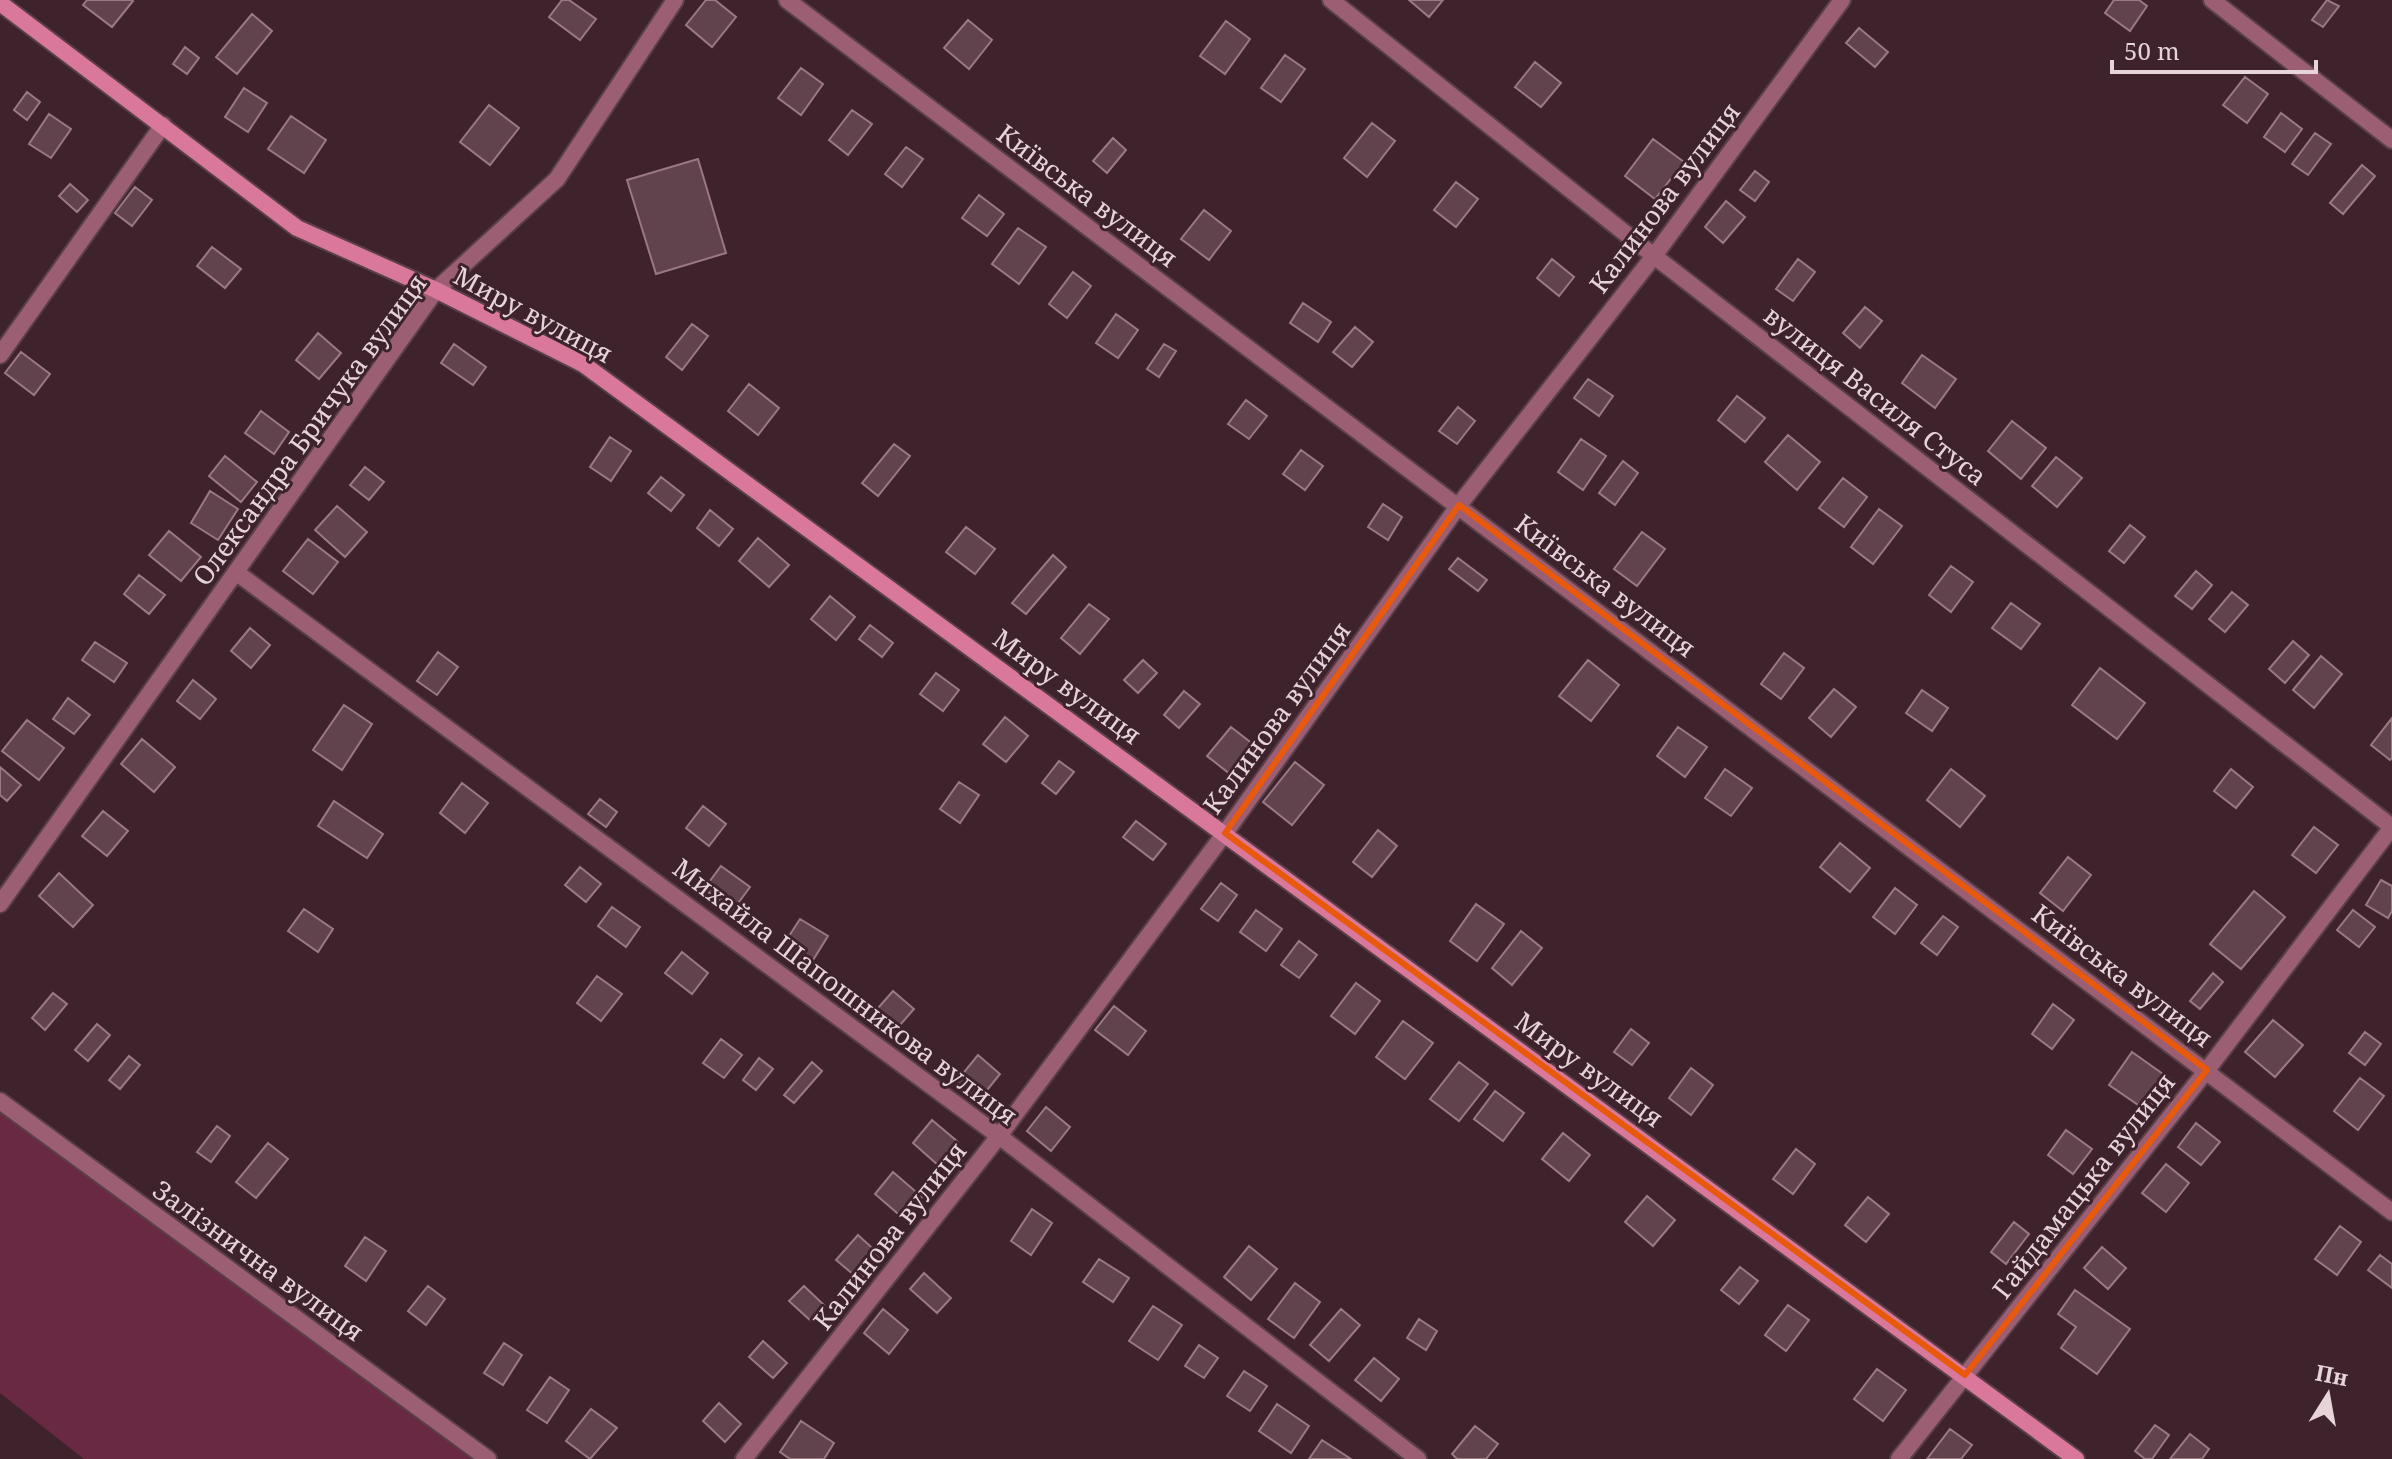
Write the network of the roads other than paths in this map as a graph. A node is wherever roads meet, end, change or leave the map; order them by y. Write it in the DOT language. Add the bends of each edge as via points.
graph roads {
  1 [pos="675,0"];
  2 [pos="787,0"];
  3 [pos="1331,0"];
  4 [pos="1842,0"];
  5 [pos="2212,0"];
  6 [pos="0,3"];
  7 [pos="163,125"];
  8 [pos="2392,140"];
  9 [pos="1654,256"];
  10 [pos="436,290"];
  11 [pos="0,355"];
  12 [pos="1459,505"];
  13 [pos="237,573"];
  14 [pos="2392,827"];
  15 [pos="1225,833"];
  16 [pos="0,904"];
  17 [pos="2207,1070"];
  18 [pos="0,1101"];
  19 [pos="999,1136"];
  20 [pos="2392,1212"];
  21 [pos="1965,1375"];
  22 [pos="488,1459"];
  23 [pos="744,1459"];
  24 [pos="1418,1459"];
  25 [pos="1899,1459"];
  26 [pos="2076,1459"];
  1 -- 10 [label="street, Олександра Бричука вулиця" via="557,179"];
  2 -- 12 [label="street, Київська вулиця"];
  3 -- 9 [label="street, вулиця Василя Стуса"];
  4 -- 9 [label="street, Калинова вулиця"];
  5 -- 8 [label="street"];
  6 -- 7 [label="main road, Миру вулиця"];
  7 -- 10 [label="main road, Миру вулиця" via="297,228"];
  7 -- 11 [label="street"];
  9 -- 12 [label="street, Калинова вулиця"];
  9 -- 14 [label="street, вулиця Василя Стуса"];
  10 -- 13 [label="street, Олександра Бричука вулиця"];
  10 -- 15 [label="main road, Миру вулиця" via="583,364"];
  12 -- 15 [label="street, Калинова вулиця"];
  12 -- 17 [label="street, Київська вулиця"];
  13 -- 16 [label="street, Олександра Бричука вулиця"];
  13 -- 19 [label="street, Михайла Шапошникова вулиця"];
  14 -- 17 [label="street, Гайдамацька вулиця"];
  15 -- 19 [label="street, Калинова вулиця"];
  15 -- 21 [label="main road, Миру вулиця"];
  17 -- 20 [label="street, Київська вулиця"];
  17 -- 21 [label="street, Гайдамацька вулиця"];
  18 -- 22 [label="street, Залізнична вулиця"];
  19 -- 23 [label="street, Калинова вулиця"];
  19 -- 24 [label="street, Михайла Шапошникова вулиця"];
  21 -- 25 [label="street, Гайдамацька вулиця"];
  21 -- 26 [label="main road, Миру вулиця"];
}
